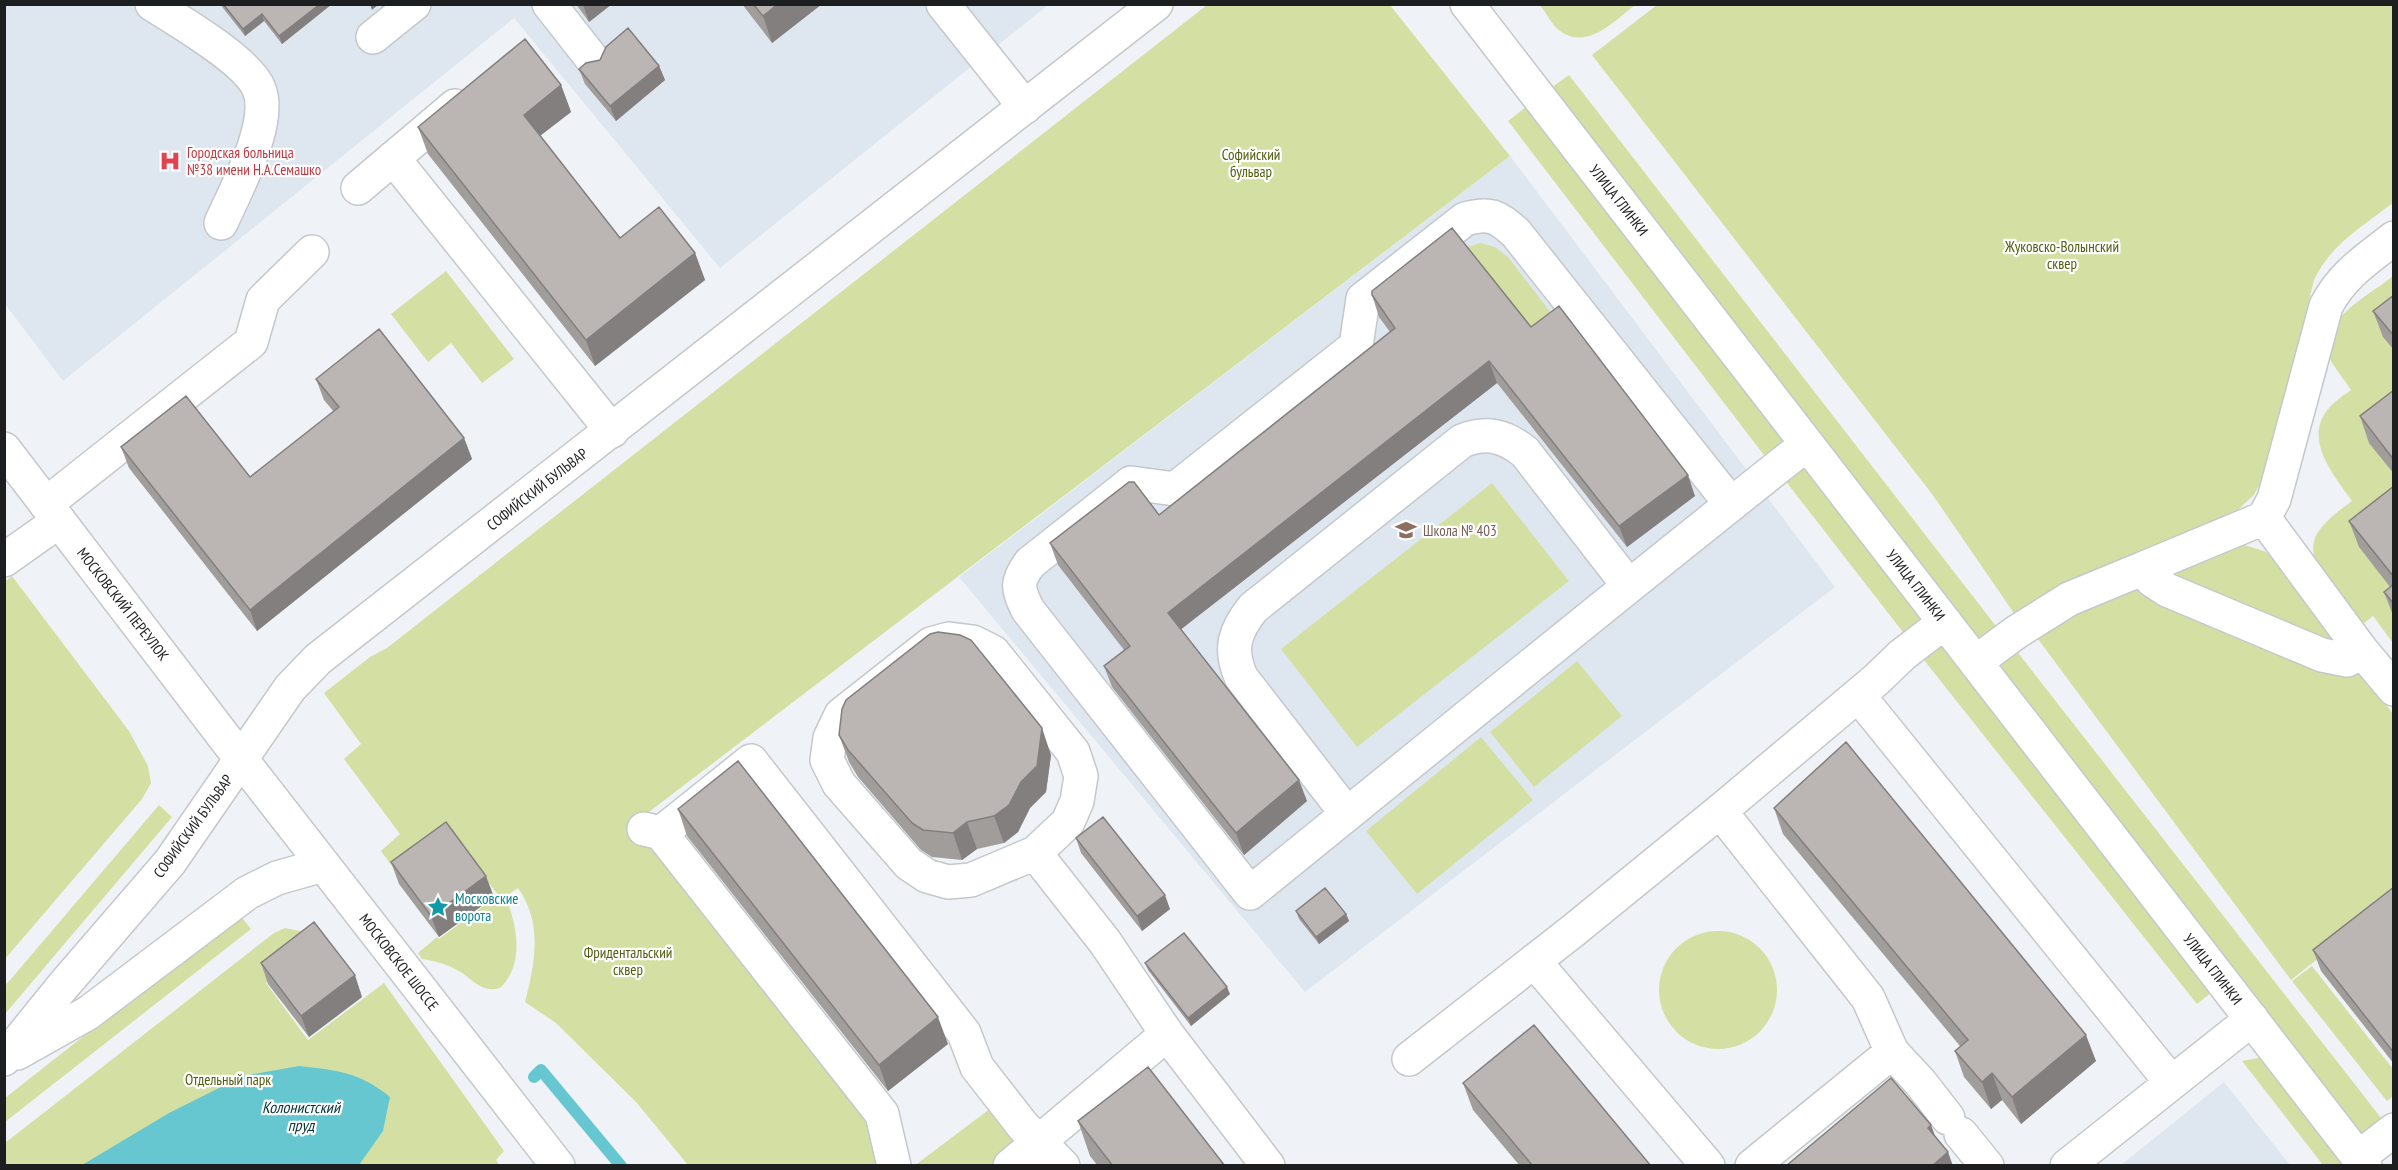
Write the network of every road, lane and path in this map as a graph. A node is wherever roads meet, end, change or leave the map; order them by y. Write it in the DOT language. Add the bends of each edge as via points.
graph roads {
  1 [pos="414,4"];
  2 [pos="549,4"];
  3 [pos="943,4"];
  4 [pos="1156,4"];
  5 [pos="1467,4"];
  6 [pos="167,8"];
  7 [pos="373,37"];
  8 [pos="593,60"];
  9 [pos="482,84"];
  10 [pos="1025,107"];
  11 [pos="393,158"];
  12 [pos="358,188"];
  13 [pos="221,223"];
  14 [pos="2394,238"];
  15 [pos="312,252"];
  16 [pos="612,431"];
  17 [pos="1807,444"];
  18 [pos="4,449"];
  19 [pos="1731,504"];
  20 [pos="53,512"];
  21 [pos="2264,518"];
  22 [pos="4,560"];
  23 [pos="2145,568"];
  24 [pos="1628,585"];
  25 [pos="1945,622"];
  26 [pos="2362,651"];
  27 [pos="1976,662"];
  28 [pos="2394,689"];
  29 [pos="1858,695"];
  30 [pos="241,759"];
  31 [pos="1720,811"];
  32 [pos="1347,814"];
  33 [pos="1035,853"];
  34 [pos="323,865"];
  35 [pos="1534,961"];
  36 [pos="2252,1019"];
  37 [pos="1167,1034"];
  38 [pos="1892,1052"];
  39 [pos="4,1059"];
  40 [pos="1409,1059"];
  41 [pos="2171,1082"];
  42 [pos="2394,1130"];
  43 [pos="1039,1142"];
  44 [pos="2362,1161"];
  45 [pos="558,1166"];
  46 [pos="894,1166"];
  47 [pos="1010,1166"];
  48 [pos="1063,1166"];
  49 [pos="1268,1166"];
  50 [pos="1708,1166"];
  51 [pos="1752,1166"];
  52 [pos="1987,1166"];
  53 [pos="2067,1166"];
  1 -- 7 [label="street"];
  2 -- 8 [label="street"];
  3 -- 10 [label="street"];
  4 -- 10 [label="street, СОФИЙСКИЙ БУЛЬВАР"];
  5 -- 17 [label="street, УЛИЦА ГЛИНКИ"];
  6 -- 13 [label="street" via="245,68 260,90 261,121 255,147"];
  9 -- 11 [label="street"];
  10 -- 16 [label="street, СОФИЙСКИЙ БУЛЬВАР"];
  11 -- 12 [label="street"];
  11 -- 16 [label="street"];
  14 -- 21 [label="street" via="2347,274 2326,306 2274,499"];
  15 -- 20 [label="street" via="263,300 250,342"];
  16 -- 30 [label="street, СОФИЙСКИЙ БУЛЬВАР" via="318,659 290,688"];
  17 -- 19 [label="street"];
  17 -- 25 [label="street, УЛИЦА ГЛИНКИ"];
  18 -- 20 [label="street, МОСКОВСКИЙ ПЕРЕУЛОК"];
  19 -- 24 [label="street"];
  19 -- 32 [label="street" via="1516,233 1499,218 1480,215 1465,219 1363,299 1356,346 1175,489 1131,483 1030,562 1020,577 1019,592 1028,610 1250,893"];
  20 -- 22 [label="street"];
  20 -- 30 [label="street, МОСКОВСКИЙ ПЕРЕУЛОК"];
  21 -- 23 [label="street"];
  21 -- 26 [label="street"];
  23 -- 26 [label="street" via="2152,580 2168,590 2322,655 2347,660"];
  23 -- 27 [label="street" via="2069,599"];
  24 -- 32 [label="street"];
  24 -- 32 [label="street" via="1525,452 1507,439 1484,435 1462,441 1253,608 1239,628 1233,652 1241,677"];
  25 -- 27 [label="street, УЛИЦА ГЛИНКИ"];
  25 -- 29 [label="street"];
  26 -- 28 [label="street"];
  27 -- 36 [label="street, УЛИЦА ГЛИНКИ"];
  29 -- 31 [label="street"];
  29 -- 41 [label="street"];
  30 -- 34 [label="street, МОСКОВСКОЕ ШОССЕ"];
  30 -- 39 [label="street, СОФИЙСКИЙ БУЛЬВАР" via="170,862"];
  31 -- 35 [label="street"];
  31 -- 38 [label="street" via="1868,999"];
  33 -- 33 [label="street" via="960,881 927,876 909,864 839,784 827,760 830,738 841,715 931,644 949,639 973,642 993,652 1073,752 1081,776 1068,822"];
  33 -- 37 [label="street" via="1105,942"];
  34 -- 39 [label="street, СОФИЙСКИЙ БУЛЬВАР" via="277,878 247,892 88,1013"];
  34 -- 45 [label="street, МОСКОВСКОЕ ШОССЕ"];
  35 -- 40 [label="street"];
  35 -- 50 [label="street"];
  36 -- 41 [label="street"];
  36 -- 44 [label="street, УЛИЦА ГЛИНКИ"];
  37 -- 43 [label="street"];
  37 -- 49 [label="street"];
  38 -- 51 [label="street"];
  38 -- 52 [label="street"];
  41 -- 53 [label="street"];
  42 -- 44 [label="street"];
  43 -- 46 [label="street" via="977,1067 964,1033 751,761 652,831 882,1114"];
  43 -- 47 [label="street"];
  43 -- 48 [label="street"];
}
